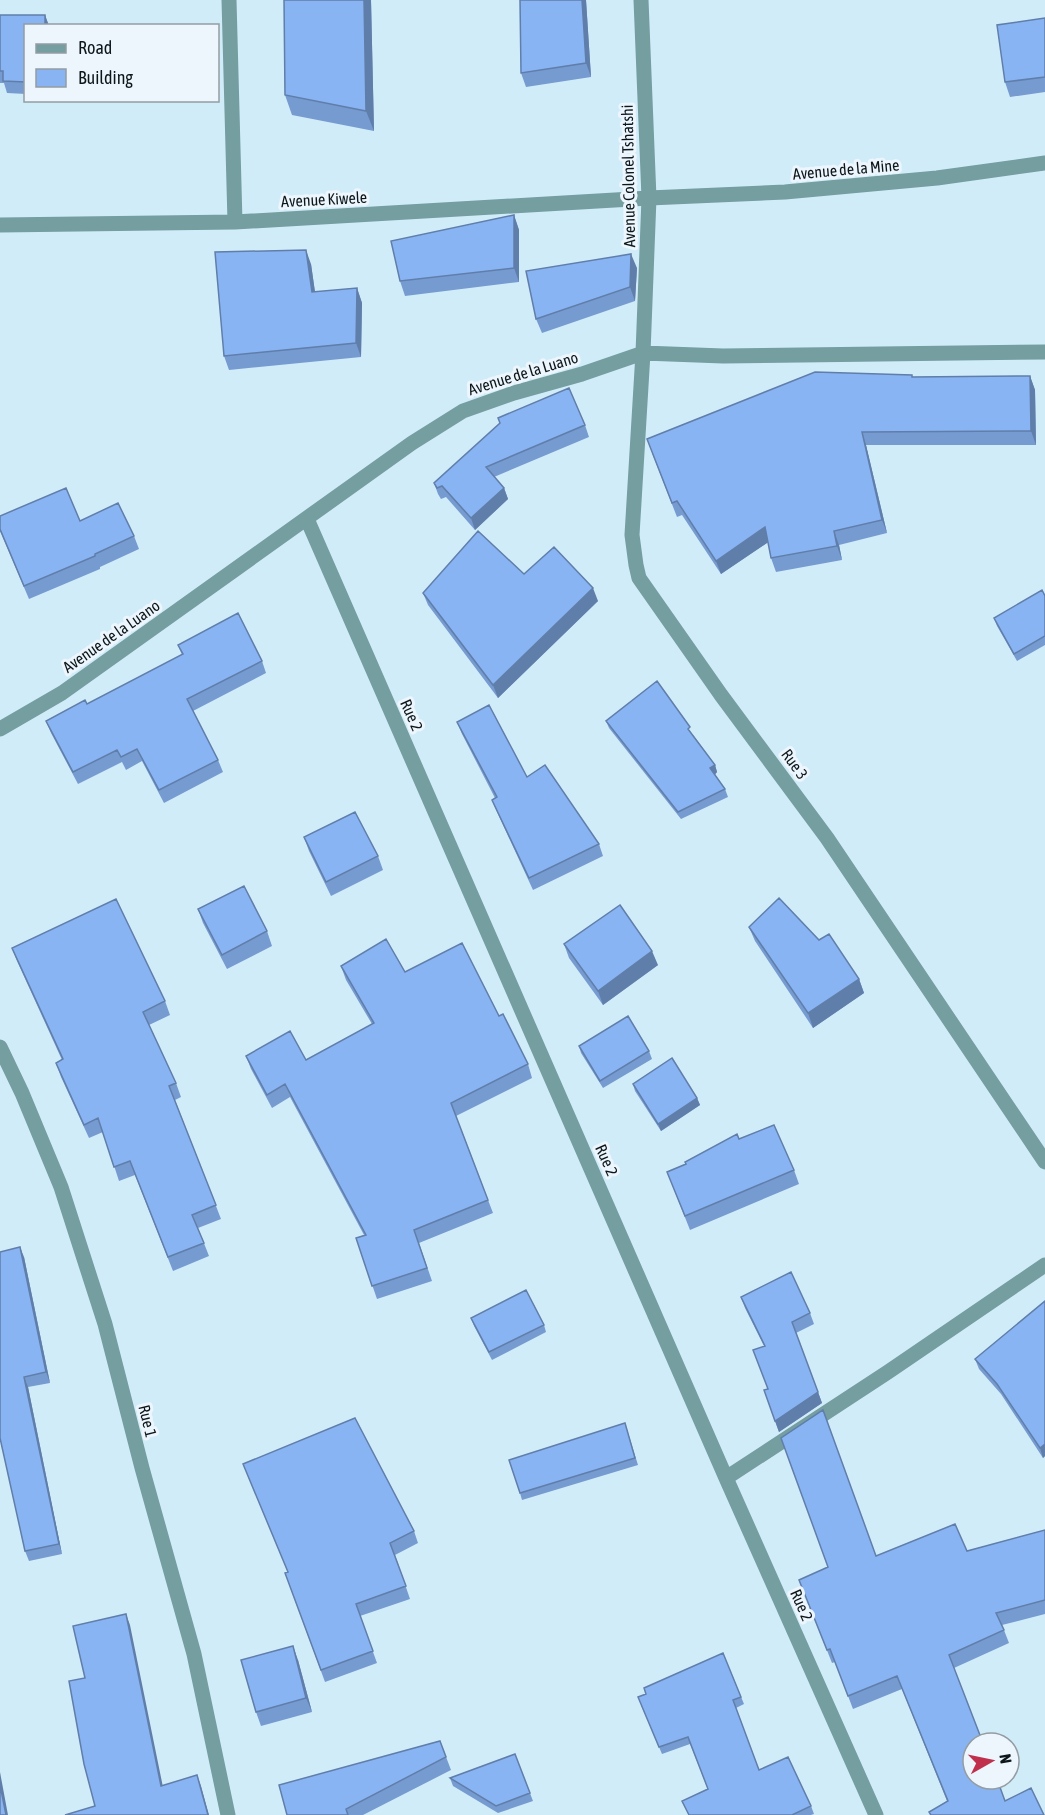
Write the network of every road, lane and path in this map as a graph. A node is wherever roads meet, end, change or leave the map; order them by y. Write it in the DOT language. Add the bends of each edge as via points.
graph roads {
  1 [pos="229,0"];
  2 [pos="641,0"];
  3 [pos="1045,163"];
  4 [pos="649,198"];
  5 [pos="235,222"];
  6 [pos="0,225"];
  7 [pos="643,352"];
  8 [pos="1045,352"];
  9 [pos="307,519"];
  10 [pos="0,729"];
  11 [pos="0,1047"];
  12 [pos="1045,1162"];
  13 [pos="1045,1265"];
  14 [pos="726,1478"];
  15 [pos="228,1815"];
  16 [pos="876,1815"];
  1 -- 5 [label="street"];
  2 -- 4 [label="street, Avenue Colonel Tshatshi"];
  3 -- 4 [label="street, Avenue de la Mine" via="849,188"];
  4 -- 5 [label="street, Avenue Kiwele"];
  4 -- 7 [label="street, Avenue Colonel Tshatshi"];
  5 -- 6 [label="street, Avenue Kiwele"];
  7 -- 8 [label="street, Avenue de la Luano" via="723,356"];
  7 -- 9 [label="street, Avenue de la Luano" via="463,411"];
  7 -- 12 [label="street, Rue 3" via="632,535 639,578 827,838"];
  9 -- 10 [label="street, Avenue de la Luano" via="62,693"];
  9 -- 14 [label="street, Rue 2"];
  11 -- 15 [label="street, Rue 1" via="60,1187 105,1324 194,1654"];
  13 -- 14 [label="street"];
  14 -- 16 [label="street, Rue 2"];
}
